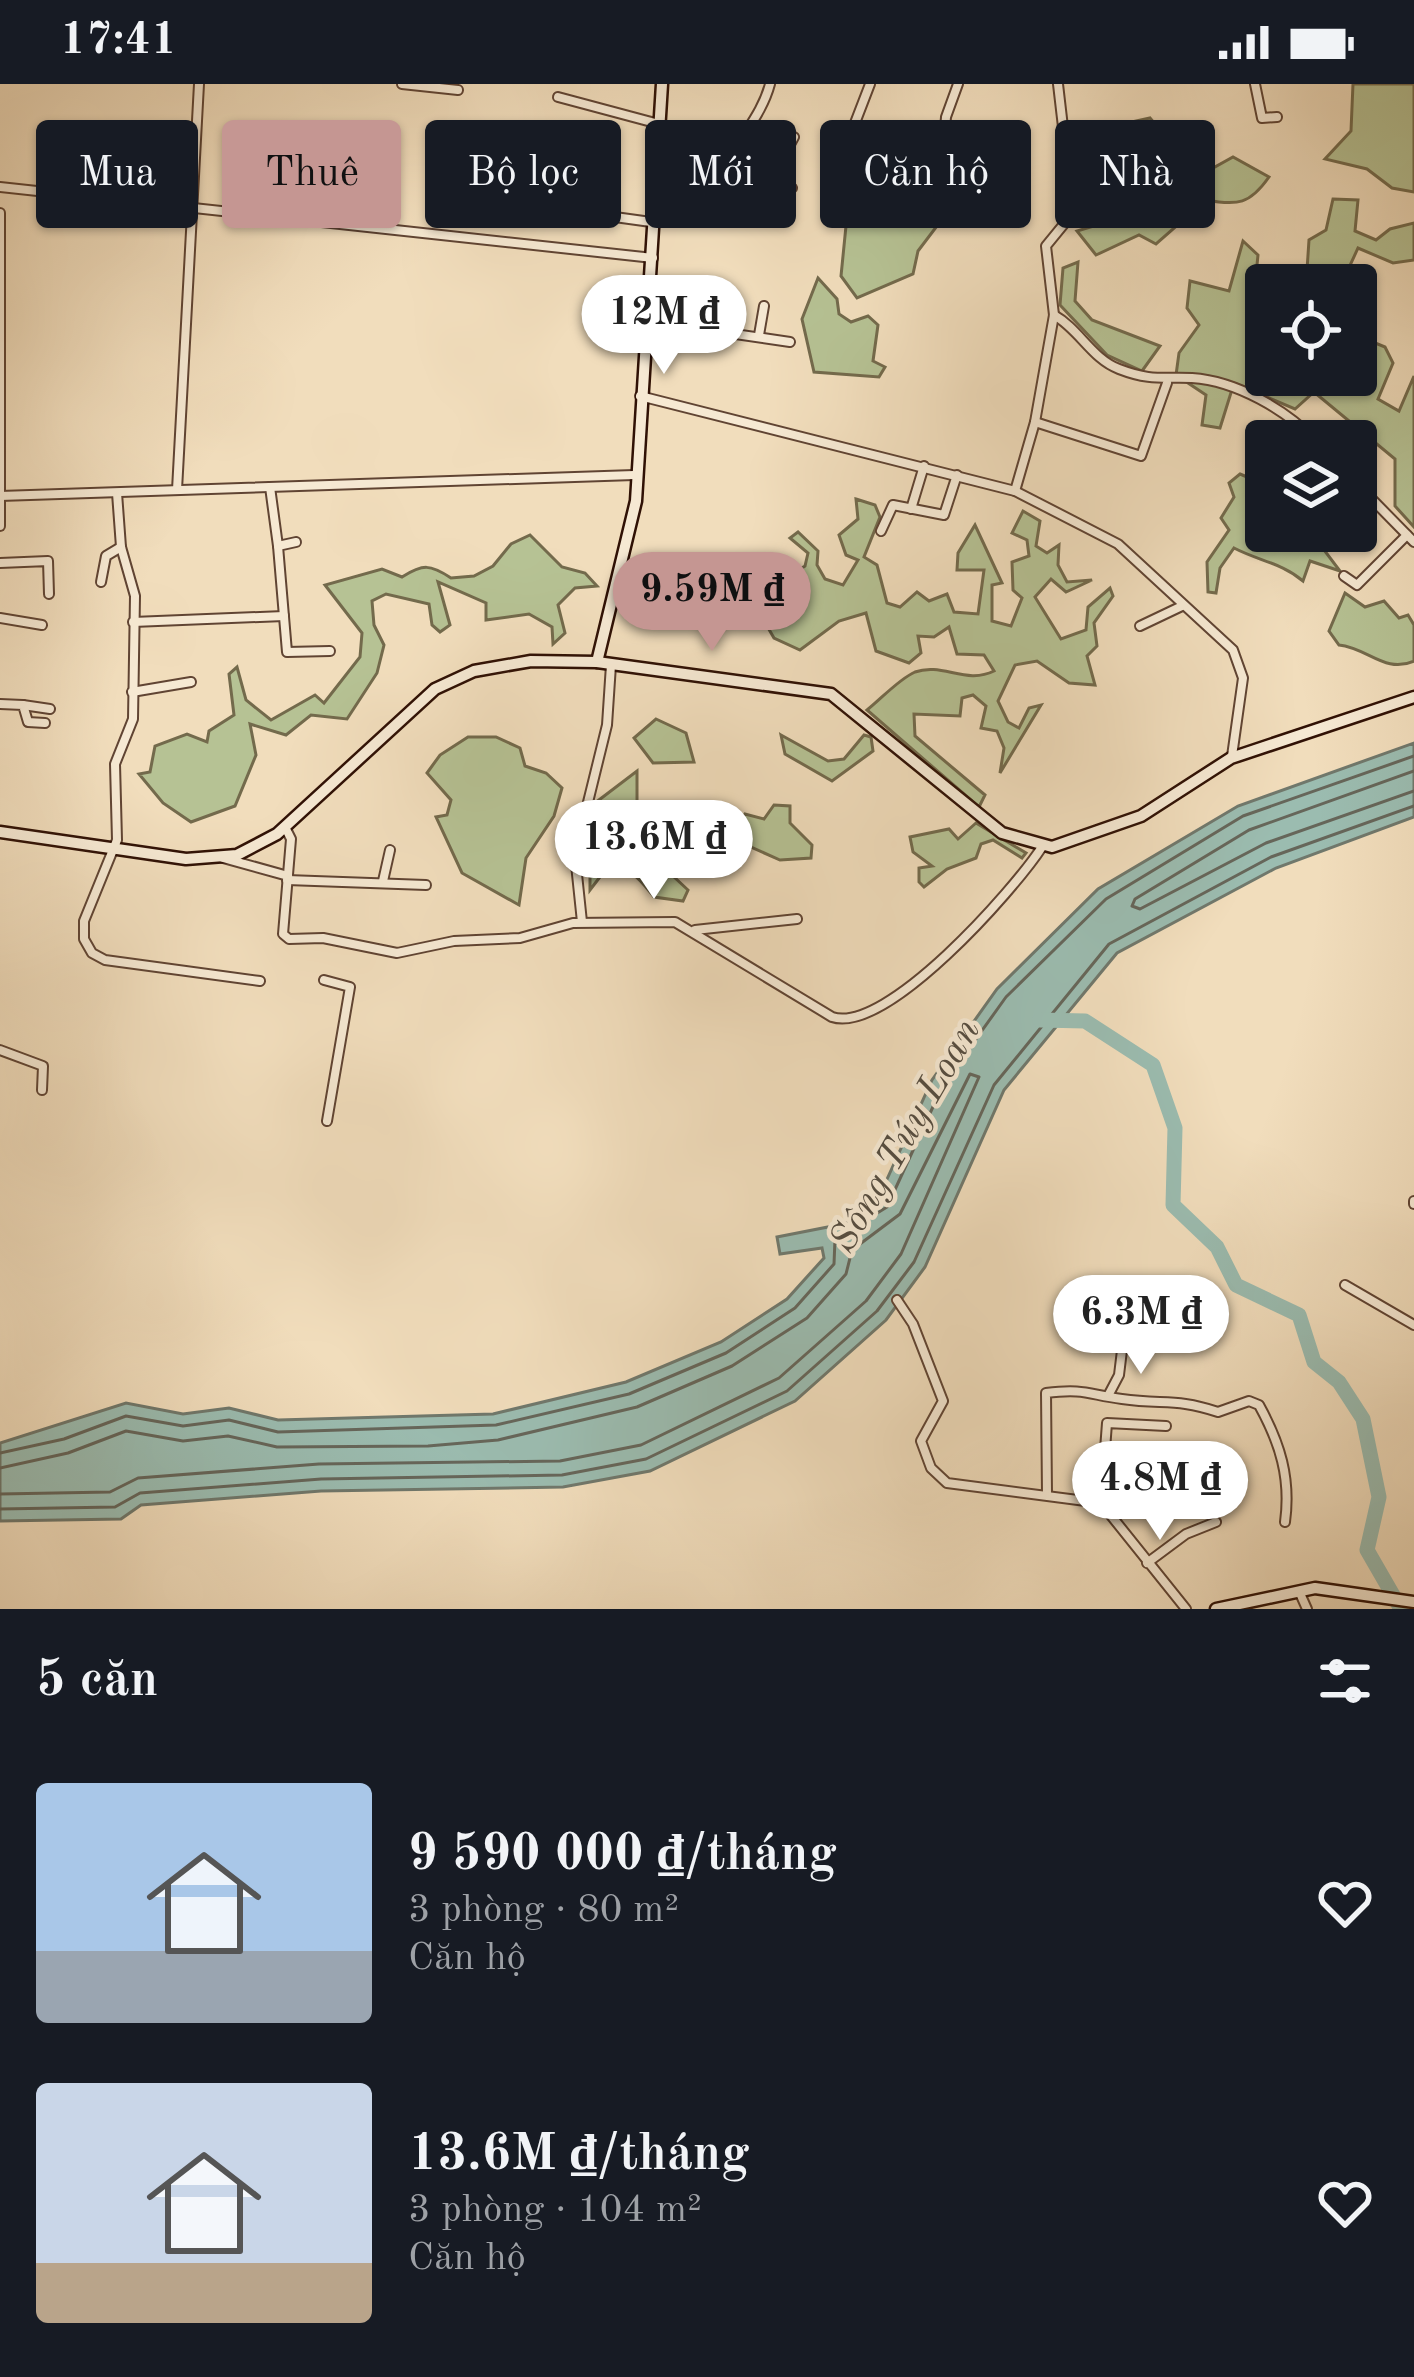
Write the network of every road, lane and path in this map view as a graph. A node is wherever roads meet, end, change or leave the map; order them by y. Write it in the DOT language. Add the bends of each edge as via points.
graph roads {
  1 [pos="199,84"];
  2 [pos="402,84"];
  3 [pos="662,84"];
  4 [pos="770,84"];
  5 [pos="870,84"];
  6 [pos="958,84"];
  7 [pos="1058,84"];
  8 [pos="1255,84"];
  9 [pos="458,90"];
  10 [pos="557,98"];
  11 [pos="1277,117"];
  12 [pos="197,120"];
  13 [pos="645,120"];
  14 [pos="661,120"];
  15 [pos="748,120"];
  16 [pos="856,120"];
  17 [pos="946,120"];
  18 [pos="0,187"];
  19 [pos="36,191"];
  20 [pos="198,209"];
  21 [pos="0,213"];
  22 [pos="190,228"];
  23 [pos="650,228"];
  24 [pos="653,258"];
  25 [pos="764,306"];
  26 [pos="1054,315"];
  27 [pos="645,321"];
  28 [pos="759,335"];
  29 [pos="790,342"];
  30 [pos="1167,382"];
  31 [pos="639,396"];
  32 [pos="1294,420"];
  33 [pos="1035,422"];
  34 [pos="924,466"];
  35 [pos="634,475"];
  36 [pos="957,475"];
  37 [pos="271,488"];
  38 [pos="177,490"];
  39 [pos="1016,491"];
  40 [pos="117,493"];
  41 [pos="1,496"];
  42 [pos="1377,504"];
  43 [pos="911,509"];
  44 [pos="0,526"];
  45 [pos="881,531"];
  46 [pos="1411,538"];
  47 [pos="296,542"];
  48 [pos="278,546"];
  49 [pos="121,548"];
  50 [pos="0,563"];
  51 [pos="1344,576"];
  52 [pos="101,581"];
  53 [pos="49,594"];
  54 [pos="1182,606"];
  55 [pos="284,616"];
  56 [pos="0,618"];
  57 [pos="134,622"];
  58 [pos="41,626"];
  59 [pos="1140,626"];
  60 [pos="330,651"];
  61 [pos="597,662"];
  62 [pos="611,664"];
  63 [pos="191,682"];
  64 [pos="132,692"];
  65 [pos="1414,697"];
  66 [pos="0,704"];
  67 [pos="23,705"];
  68 [pos="50,710"];
  69 [pos="45,723"];
  70 [pos="1231,758"];
  71 [pos="285,827"];
  72 [pos="0,832"];
  73 [pos="1042,847"];
  74 [pos="113,848"];
  75 [pos="390,850"];
  76 [pos="223,858"];
  77 [pos="287,878"];
  78 [pos="383,881"];
  79 [pos="426,885"];
  80 [pos="797,919"];
  81 [pos="582,922"];
  82 [pos="694,930"];
  83 [pos="324,980"];
  84 [pos="260,981"];
  85 [pos="0,1050"];
  86 [pos="42,1090"];
  87 [pos="327,1120"];
  88 [pos="1345,1286"];
  89 [pos="897,1300"];
  90 [pos="1414,1325"];
  91 [pos="1123,1342"];
  92 [pos="1109,1394"];
  93 [pos="1166,1426"];
  94 [pos="1047,1494"];
  95 [pos="1100,1503"];
  96 [pos="1216,1522"];
  97 [pos="1285,1522"];
  98 [pos="1147,1563"];
  99 [pos="1299,1591"];
  100 [pos="1414,1602"];
  101 [pos="1186,1609"];
  102 [pos="1216,1609"];
  103 [pos="1307,1609"];
  1 -- 12 [label="street"];
  2 -- 9 [label="street"];
  3 -- 14 [label="street"];
  4 -- 15 [label="street"];
  5 -- 16 [label="street"];
  6 -- 17 [label="street"];
  7 -- 26 [label="street" via="1073,213 1046,246"];
  8 -- 11 [label="street" via="1261,117"];
  10 -- 13 [label="street"];
  18 -- 19 [label="street"];
  20 -- 24 [label="street"];
  21 -- 41 [label="street"];
  22 -- 38 [label="street"];
  23 -- 24 [label="street"];
  24 -- 27 [label="street"];
  25 -- 28 [label="street"];
  26 -- 30 [label="street" via="1107,364"];
  26 -- 33 [label="street"];
  27 -- 28 [label="street"];
  27 -- 31 [label="street"];
  28 -- 29 [label="street"];
  30 -- 32 [label="street" via="1191,378 1256,398"];
  30 -- 33 [label="street" via="1141,456"];
  31 -- 34 [label="street"];
  31 -- 35 [label="street"];
  33 -- 39 [label="street"];
  34 -- 36 [label="street"];
  34 -- 43 [label="street"];
  35 -- 37 [label="street"];
  35 -- 61 [label="street" via="631,530"];
  36 -- 39 [label="street"];
  36 -- 43 [label="street" via="944,515"];
  37 -- 38 [label="street"];
  37 -- 48 [label="street"];
  38 -- 40 [label="street"];
  39 -- 54 [label="street" via="1118,544"];
  40 -- 41 [label="street"];
  40 -- 49 [label="street"];
  41 -- 44 [label="street"];
  42 -- 46 [label="street"];
  43 -- 45 [label="street" via="891,506"];
  46 -- 51 [label="street" via="1357,585"];
  47 -- 48 [label="street"];
  48 -- 55 [label="street"];
  49 -- 52 [label="street" via="106,556"];
  49 -- 57 [label="street"];
  50 -- 53 [label="street" via="48,561"];
  54 -- 59 [label="street"];
  54 -- 70 [label="street" via="1218,631 1242,668"];
  55 -- 57 [label="street"];
  55 -- 60 [label="street" via="288,653"];
  56 -- 58 [label="street"];
  57 -- 64 [label="street"];
  61 -- 62 [label="street"];
  61 -- 71 [label="street" via="504,664 435,688"];
  62 -- 73 [label="street" via="831,694 1002,833"];
  62 -- 81 [label="street" via="607,724 575,855"];
  63 -- 64 [label="street"];
  64 -- 74 [label="street" via="133,719 115,764"];
  65 -- 70 [label="street"];
  66 -- 67 [label="street"];
  67 -- 68 [label="street"];
  67 -- 69 [label="street" via="28,722"];
  70 -- 73 [label="street" via="1141,816 1080,842"];
  71 -- 76 [label="street" via="255,849"];
  71 -- 77 [label="street"];
  72 -- 74 [label="street"];
  73 -- 82 [label="street" via="926,974 861,1019 832,1017"];
  74 -- 76 [label="street"];
  74 -- 84 [label="street" via="84,921 92,953"];
  75 -- 78 [label="street"];
  76 -- 77 [label="street"];
  77 -- 78 [label="street"];
  77 -- 81 [label="street" via="285,938 384,953 520,938"];
  78 -- 79 [label="street"];
  80 -- 82 [label="street"];
  81 -- 82 [label="street" via="675,922"];
  83 -- 87 [label="street" via="350,987"];
  85 -- 86 [label="street" via="43,1066"];
  88 -- 90 [label="street"];
  89 -- 94 [label="street" via="944,1401 921,1441 931,1468 947,1483"];
  91 -- 92 [label="street"];
  92 -- 94 [label="street" via="1046,1393"];
  92 -- 97 [label="street" via="1198,1402 1218,1412 1256,1402 1278,1439 1289,1491"];
  93 -- 95 [label="street" via="1107,1423"];
  94 -- 95 [label="street"];
  95 -- 98 [label="street"];
  96 -- 98 [label="street"];
  98 -- 101 [label="street"];
  99 -- 100 [label="street"];
  99 -- 102 [label="street"];
  99 -- 103 [label="street"];
}
